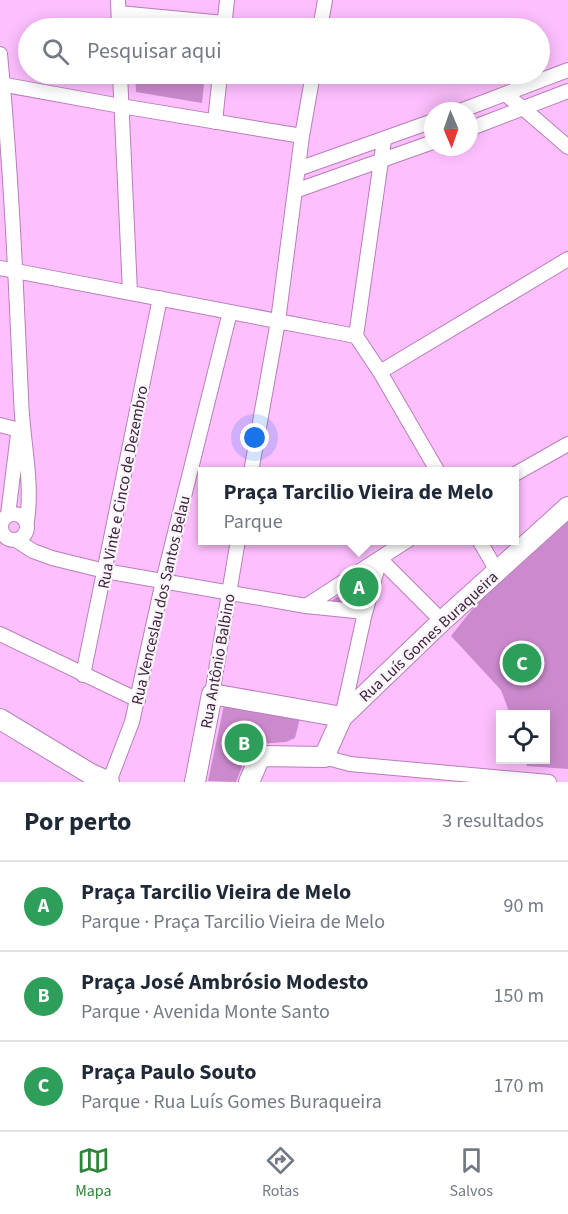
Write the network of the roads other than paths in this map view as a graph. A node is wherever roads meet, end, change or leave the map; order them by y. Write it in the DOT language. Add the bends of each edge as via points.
graph roads {
  1 [pos="227,0"];
  2 [pos="325,0"];
  3 [pos="118,6"];
  4 [pos="182,18"];
  5 [pos="225,18"];
  6 [pos="322,18"];
  7 [pos="0,54"];
  8 [pos="568,70"];
  9 [pos="550,77"];
  10 [pos="1,84"];
  11 [pos="120,84"];
  12 [pos="218,84"];
  13 [pos="311,84"];
  14 [pos="531,84"];
  15 [pos="568,91"];
  16 [pos="505,94"];
  17 [pos="478,104"];
  18 [pos="121,106"];
  19 [pos="524,109"];
  20 [pos="215,122"];
  21 [pos="424,125"];
  22 [pos="478,126"];
  23 [pos="302,136"];
  24 [pos="384,140"];
  25 [pos="424,145"];
  26 [pos="568,147"];
  27 [pos="381,161"];
  28 [pos="4,163"];
  29 [pos="298,169"];
  30 [pos="295,191"];
  31 [pos="568,259"];
  32 [pos="0,268"];
  33 [pos="15,271"];
  34 [pos="130,292"];
  35 [pos="160,298"];
  36 [pos="230,312"];
  37 [pos="278,321"];
  38 [pos="356,336"];
  39 [pos="380,372"];
  40 [pos="0,425"];
  41 [pos="21,426"];
  42 [pos="568,444"];
  43 [pos="252,467"];
  44 [pos="436,467"];
  45 [pos="519,472"];
  46 [pos="568,507"];
  47 [pos="4,517"];
  48 [pos="27,520"];
  49 [pos="2,534"];
  50 [pos="16,540"];
  51 [pos="237,545"];
  52 [pos="401,545"];
  53 [pos="482,545"];
  54 [pos="380,559"];
  55 [pos="105,571"];
  56 [pos="497,571"];
  57 [pos="163,581"];
  58 [pos="229,593"];
  59 [pos="306,606"];
  60 [pos="365,612"];
  61 [pos="442,621"];
  62 [pos="0,634"];
  63 [pos="83,675"];
  64 [pos="212,694"];
  65 [pos="138,700"];
  66 [pos="342,717"];
  67 [pos="0,719"];
  68 [pos="324,757"];
  69 [pos="109,782"];
  70 [pos="195,782"];
  71 [pos="249,782"];
  72 [pos="549,782"];
  1 -- 5 [label="street"];
  2 -- 6 [label="street"];
  3 -- 4 [label="street"];
  7 -- 10 [label="street"];
  8 -- 9 [label="street"];
  10 -- 18 [label="street"];
  10 -- 28 [label="street"];
  11 -- 18 [label="street"];
  12 -- 20 [label="street"];
  13 -- 23 [label="street"];
  14 -- 16 [label="street"];
  15 -- 19 [label="street"];
  16 -- 17 [label="street"];
  16 -- 19 [label="street"];
  18 -- 20 [label="street"];
  18 -- 34 [label="street"];
  19 -- 22 [label="street"];
  19 -- 26 [label="street"];
  20 -- 23 [label="street"];
  21 -- 24 [label="street"];
  23 -- 29 [label="street"];
  24 -- 27 [label="street"];
  24 -- 29 [label="street"];
  25 -- 27 [label="street"];
  27 -- 30 [label="street"];
  27 -- 38 [label="street"];
  28 -- 33 [label="street"];
  29 -- 30 [label="street"];
  30 -- 37 [label="street"];
  31 -- 39 [label="street"];
  32 -- 33 [label="street"];
  33 -- 34 [label="street"];
  33 -- 41 [label="street"];
  34 -- 35 [label="street"];
  35 -- 36 [label="street"];
  35 -- 55 [label="street, Rua Vinte e Cinco de Dezembro"];
  36 -- 37 [label="street"];
  36 -- 57 [label="street, Rua Venceslau dos Santos Belau"];
  37 -- 38 [label="street"];
  37 -- 43 [label="street"];
  38 -- 39 [label="street"];
  39 -- 44 [label="street"];
  40 -- 41 [label="street"];
  41 -- 47 [label="street"];
  41 -- 48 [label="street" via="29,475"];
  42 -- 45 [label="street"];
  46 -- 56 [label="main road, Rua Luís Gomes Buraqueira"];
  47 -- 48 [label="street" via="13,513"];
  47 -- 49 [label="street"];
  48 -- 50 [label="street" via="25,535"];
  49 -- 50 [label="street"];
  50 -- 55 [label="street" via="52,558"];
  51 -- 58 [label="street, Rua Antônio Balbino"];
  52 -- 54 [label="street"];
  53 -- 56 [label="street"];
  54 -- 59 [label="street"];
  54 -- 60 [label="street"];
  54 -- 61 [label="street"];
  55 -- 57 [label="street"];
  55 -- 63 [label="street, Rua Vinte e Cinco de Dezembro"];
  56 -- 61 [label="main road, Rua Luís Gomes Buraqueira"];
  57 -- 58 [label="street"];
  57 -- 65 [label="street, Rua Venceslau dos Santos Belau"];
  58 -- 59 [label="street"];
  58 -- 64 [label="street, Rua Antônio Balbino"];
  59 -- 60 [label="street"];
  60 -- 66 [label="street"];
  61 -- 66 [label="main road, Rua Luís Gomes Buraqueira"];
  62 -- 63 [label="street"];
  63 -- 65 [label="street"];
  64 -- 66 [label="main road"];
  64 -- 70 [label="main road, Rua Antônio Balbino"];
  65 -- 69 [label="street, Rua Venceslau dos Santos Belau"];
  66 -- 68 [label="main road"];
  67 -- 69 [label="main road"];
  68 -- 71 [label="main road" via="264,756"];
  68 -- 72 [label="street" via="350,764"];
}
